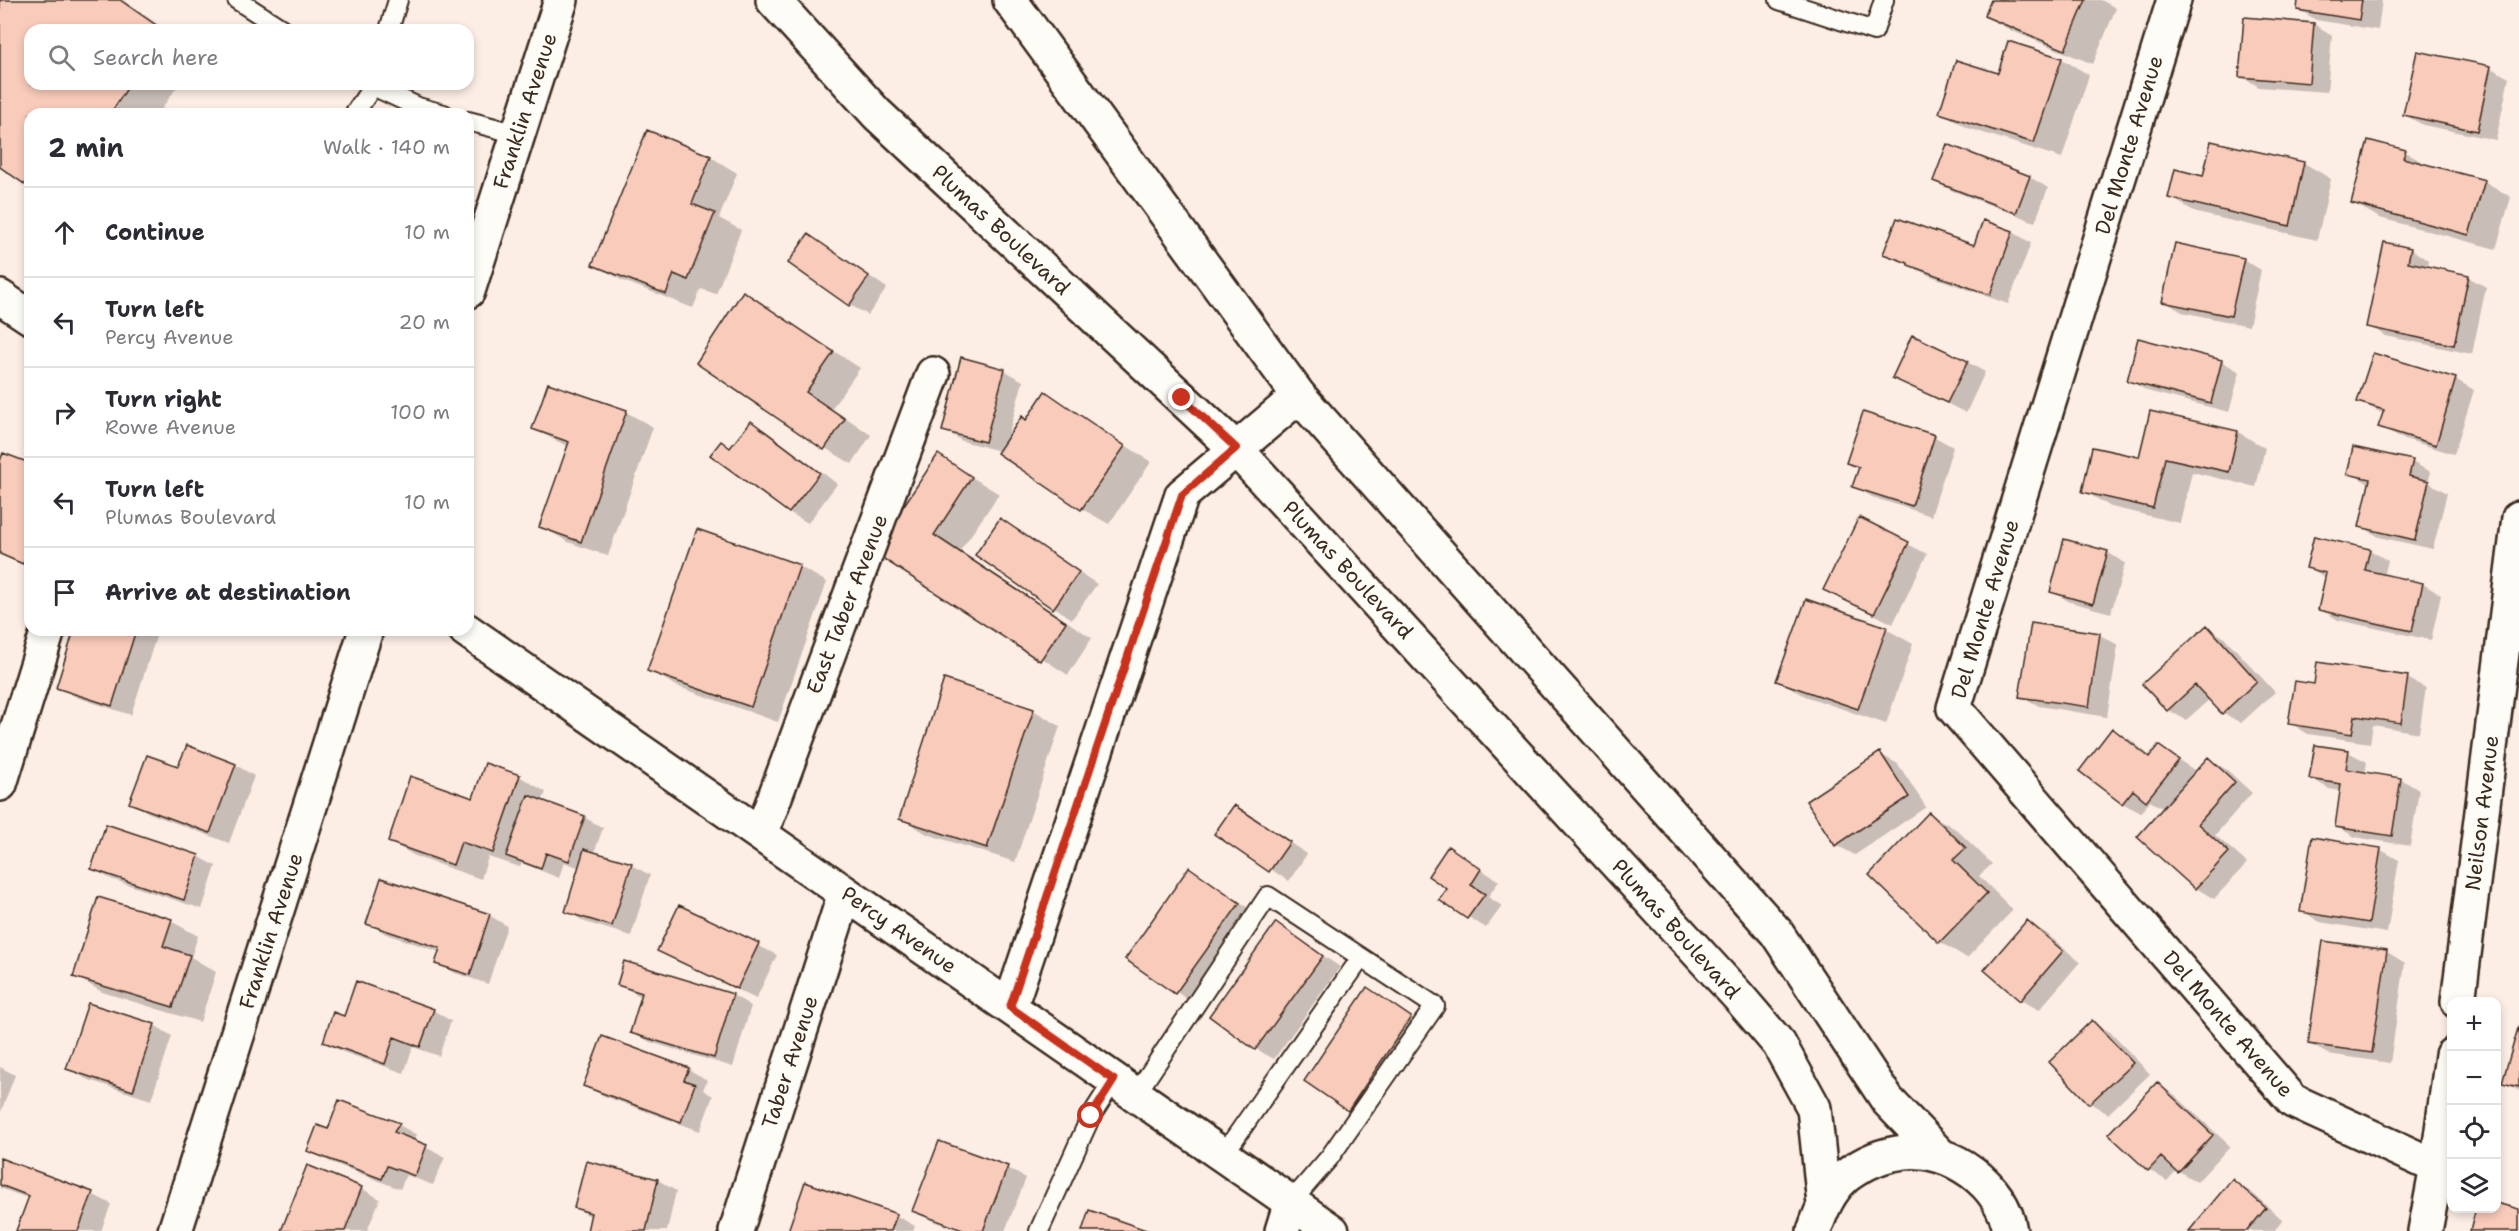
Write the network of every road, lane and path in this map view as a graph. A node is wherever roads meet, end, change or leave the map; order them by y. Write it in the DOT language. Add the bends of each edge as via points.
graph roads {
  1 [pos="237,0"];
  2 [pos="398,0"];
  3 [pos="561,0"];
  4 [pos="773,0"];
  5 [pos="1010,0"];
  6 [pos="1779,0"];
  7 [pos="1884,0"];
  8 [pos="2174,0"];
  9 [pos="275,24"];
  10 [pos="391,24"];
  11 [pos="369,90"];
  12 [pos="382,90"];
  13 [pos="358,108"];
  14 [pos="422,108"];
  15 [pos="474,122"];
  16 [pos="518,134"];
  17 [pos="474,272"];
  18 [pos="0,297"];
  19 [pos="24,313"];
  20 [pos="933,374"];
  21 [pos="1299,396"];
  22 [pos="1236,448"];
  23 [pos="2519,518"];
  24 [pos="46,636"];
  25 [pos="364,636"];
  26 [pos="474,636"];
  27 [pos="0,784"];
  28 [pos="761,834"];
  29 [pos="844,892"];
  30 [pos="1361,958"];
  31 [pos="2459,997"];
  32 [pos="1010,1007"];
  33 [pos="1125,1087"];
  34 [pos="2447,1087"];
  35 [pos="1223,1155"];
  36 [pos="1940,1155"];
  37 [pos="2437,1167"];
  38 [pos="1286,1217"];
  39 [pos="1819,1217"];
  40 [pos="176,1231"];
  41 [pos="736,1231"];
  42 [pos="1039,1231"];
  43 [pos="1332,1231"];
  44 [pos="2010,1231"];
  45 [pos="2425,1231"];
  1 -- 9 [label="lane"];
  2 -- 10 [label="lane"];
  3 -- 16 [label="street, Franklin Avenue"];
  4 -- 22 [label="street, Plumas Boulevard" via="877,114"];
  5 -- 21 [label="street"];
  6 -- 7 [label="lane" via="1874,31"];
  8 -- 37 [label="street, Del Monte Avenue" via="1954,708 2293,1101"];
  11 -- 13 [label="lane"];
  12 -- 14 [label="lane"];
  15 -- 16 [label="lane"];
  16 -- 17 [label="street, Franklin Avenue"];
  18 -- 19 [label="street"];
  20 -- 28 [label="street, East Taber Avenue"];
  21 -- 22 [label="street"];
  21 -- 36 [label="street" via="1776,932 1888,1101"];
  22 -- 32 [label="street" via="1182,495"];
  22 -- 39 [label="street, Plumas Boulevard" via="1779,1044 1814,1108"];
  23 -- 31 [label="street, Neilson Avenue"];
  24 -- 27 [label="street"];
  25 -- 40 [label="street, Franklin Avenue"];
  26 -- 28 [label="street, Percy Avenue"];
  28 -- 29 [label="street, Percy Avenue"];
  29 -- 32 [label="street, Percy Avenue"];
  29 -- 41 [label="street, Taber Avenue"];
  30 -- 33 [label="lane" via="1268,896"];
  30 -- 35 [label="lane"];
  30 -- 38 [label="lane" via="1435,1006"];
  32 -- 33 [label="street, Percy Avenue"];
  33 -- 35 [label="street, Percy Avenue"];
  33 -- 42 [label="lane" via="1091,1116"];
  34 -- 37 [label="street"];
  35 -- 38 [label="street, Percy Avenue"];
  36 -- 39 [label="street" via="1906,1152 1874,1159 1845,1177"];
  36 -- 44 [label="street" via="1970,1170 1994,1193"];
  37 -- 45 [label="street"];
  38 -- 43 [label="street, Percy Avenue"];
}
